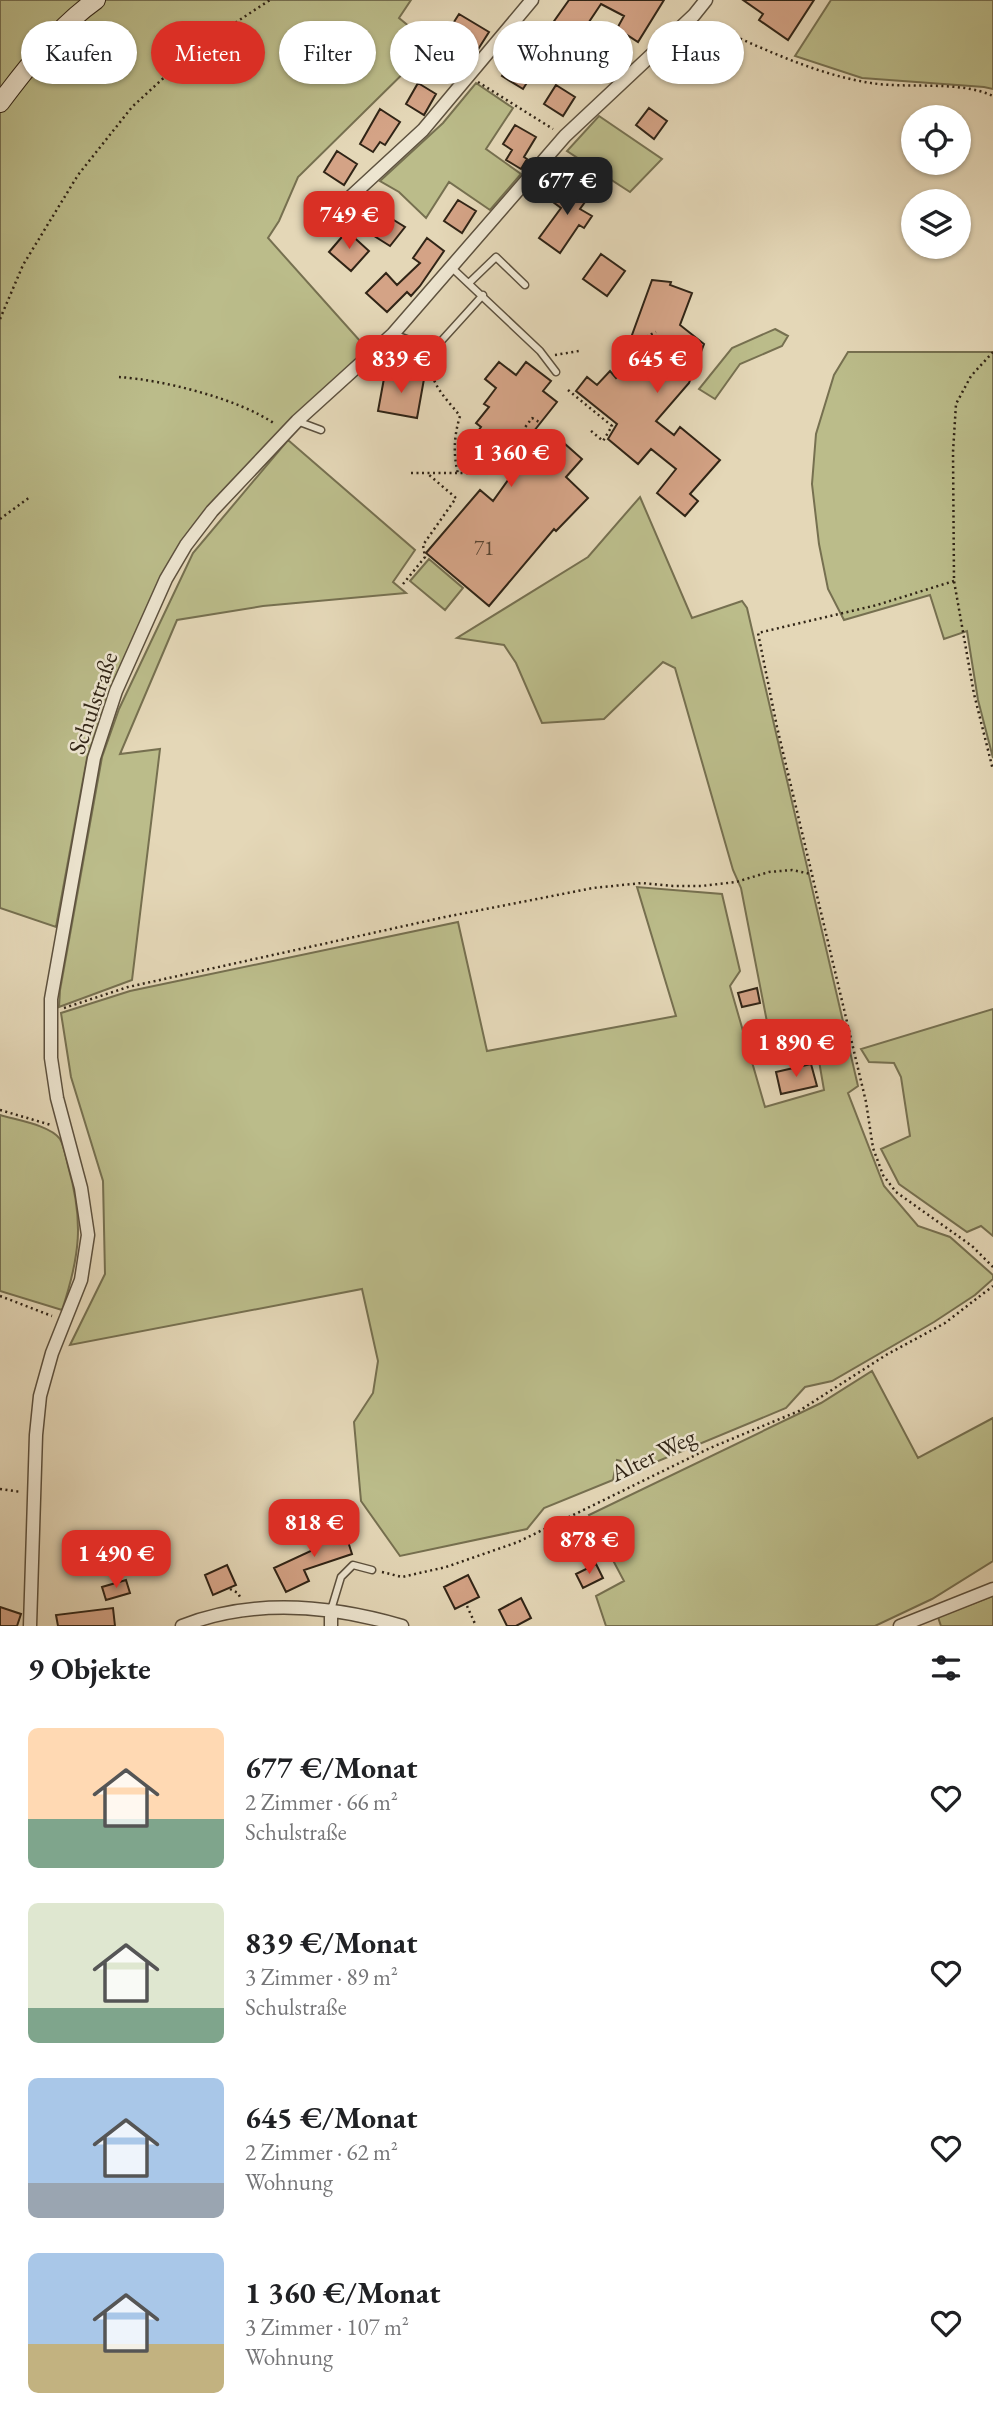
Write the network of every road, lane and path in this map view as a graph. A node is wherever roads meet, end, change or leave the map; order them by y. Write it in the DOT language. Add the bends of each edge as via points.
graph roads {
  1 [pos="96,0"];
  2 [pos="270,0"];
  3 [pos="532,0"];
  4 [pos="706,0"];
  5 [pos="694,15"];
  6 [pos="479,66"];
  7 [pos="464,84"];
  8 [pos="479,84"];
  9 [pos="993,96"];
  10 [pos="0,103"];
  11 [pos="565,136"];
  12 [pos="345,202"];
  13 [pos="451,267"];
  14 [pos="469,282"];
  15 [pos="525,285"];
  16 [pos="483,295"];
  17 [pos="0,319"];
  18 [pos="656,332"];
  19 [pos="393,334"];
  20 [pos="631,344"];
  21 [pos="434,349"];
  22 [pos="579,351"];
  23 [pos="993,352"];
  24 [pos="544,356"];
  25 [pos="556,372"];
  26 [pos="120,377"];
  27 [pos="568,390"];
  28 [pos="297,421"];
  29 [pos="539,422"];
  30 [pos="321,430"];
  31 [pos="590,430"];
  32 [pos="286,432"];
  33 [pos="411,473"];
  34 [pos="428,474"];
  35 [pos="458,474"];
  36 [pos="30,497"];
  37 [pos="0,519"];
  38 [pos="954,582"];
  39 [pos="403,584"];
  40 [pos="993,770"];
  41 [pos="811,874"];
  42 [pos="51,1009"];
  43 [pos="0,1111"];
  44 [pos="65,1130"];
  45 [pos="993,1267"];
  46 [pos="993,1286"];
  47 [pos="0,1296"];
  48 [pos="65,1321"];
  49 [pos="0,1489"];
  50 [pos="7,1490"];
  51 [pos="372,1570"];
  52 [pos="993,1588"];
  53 [pos="467,1606"];
  54 [pos="331,1610"];
  55 [pos="30,1626"];
  56 [pos="181,1626"];
  57 [pos="331,1626"];
  58 [pos="402,1626"];
  59 [pos="476,1626"];
  60 [pos="900,1626"];
  1 -- 10 [label="street" via="80,11"];
  2 -- 17 [label="path" via="195,49 132,107 78,175 23,265"];
  3 -- 6 [label="street"];
  4 -- 5 [label="street, Schulstraße"];
  5 -- 9 [label="path" via="768,51 834,74 871,83 957,88"];
  5 -- 11 [label="street, Schulstraße"];
  7 -- 12 [label="street" via="423,130"];
  8 -- 11 [label="path"];
  11 -- 13 [label="street, Schulstraße"];
  13 -- 14 [label="lane"];
  13 -- 19 [label="street, Schulstraße"];
  14 -- 15 [label="lane" via="496,257"];
  14 -- 16 [label="lane"];
  16 -- 21 [label="lane"];
  16 -- 24 [label="lane"];
  18 -- 20 [label="path"];
  19 -- 21 [label="lane"];
  19 -- 28 [label="street, Schulstraße"];
  21 -- 35 [label="path" via="430,370 460,416 454,457"];
  22 -- 24 [label="path"];
  23 -- 38 [label="path" via="971,376 956,404"];
  24 -- 25 [label="lane"];
  26 -- 32 [label="path" via="192,390 263,416"];
  27 -- 31 [label="path" via="612,426 603,440"];
  28 -- 30 [label="lane"];
  28 -- 32 [label="street, Schulstraße"];
  29 -- 35 [label="path" via="532,418 491,473"];
  32 -- 42 [label="street, Schulstraße" via="186,545 116,691 94,758"];
  33 -- 34 [label="path"];
  34 -- 35 [label="path"];
  34 -- 39 [label="path" via="456,498 423,545 425,557"];
  36 -- 37 [label="path"];
  38 -- 40 [label="path"];
  38 -- 41 [label="path" via="758,633"];
  41 -- 42 [label="path" via="792,870 701,886 642,883 593,888 445,917"];
  41 -- 45 [label="path" via="866,1102 873,1149 883,1175 896,1192 972,1246"];
  42 -- 44 [label="street, Schulstraße" via="51,1058"];
  43 -- 44 [label="path"];
  44 -- 48 [label="street, Schulstraße" via="88,1235 81,1280"];
  46 -- 51 [label="path, Alter Weg" via="945,1323 799,1411 710,1448 518,1542 402,1577"];
  47 -- 48 [label="path"];
  48 -- 55 [label="street, Schulstraße" via="40,1396"];
  49 -- 50 [label="path"];
  51 -- 54 [label="lane" via="353,1565 341,1577"];
  52 -- 60 [label="street"];
  53 -- 59 [label="path"];
  54 -- 56 [label="street" via="246,1609"];
  54 -- 57 [label="street"];
  54 -- 58 [label="street"];
}
